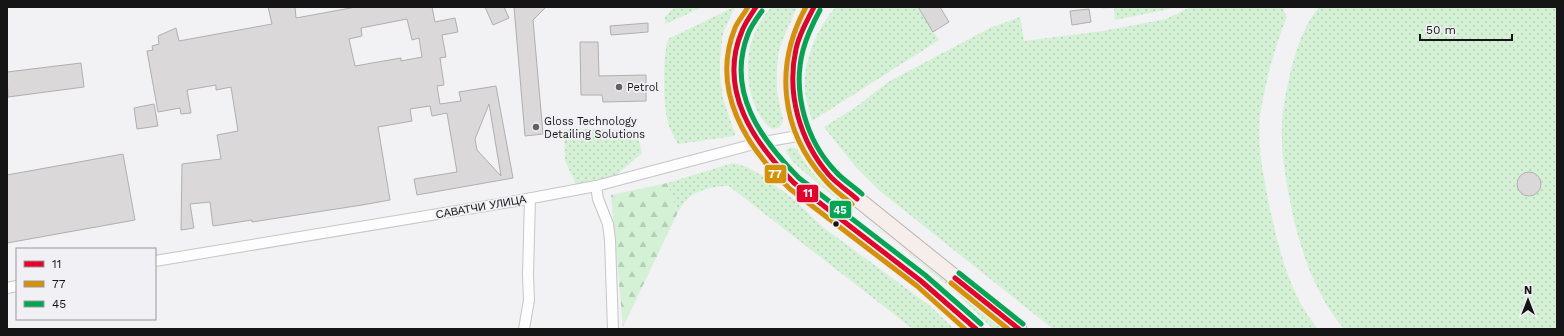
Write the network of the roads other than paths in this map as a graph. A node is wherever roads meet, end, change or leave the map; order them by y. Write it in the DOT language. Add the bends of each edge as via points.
graph roads {
  1 [pos="756,7"];
  2 [pos="814,7"];
  3 [pos="803,135"];
  4 [pos="758,143"];
  5 [pos="596,186"];
  6 [pos="530,198"];
  7 [pos="156,261"];
  8 [pos="524,329"];
  9 [pos="613,329"];
  10 [pos="976,329"];
  11 [pos="1019,329"];
  1 -- 4 [label="main road" via="741,32 734,72 740,110"];
  2 -- 3 [label="main road" via="799,39 792,74 794,110"];
  3 -- 4 [label="street, САВАТЧИ УЛИЦА"];
  3 -- 11 [label="main road" via="818,161 834,180"];
  4 -- 5 [label="street, САВАТЧИ УЛИЦА"];
  4 -- 10 [label="main road" via="794,183 921,281"];
  5 -- 6 [label="street, САВАТЧИ УЛИЦА"];
  5 -- 9 [label="street" via="598,199 608,224 610,240"];
  6 -- 7 [label="street, САВАТЧИ УЛИЦА"];
  6 -- 8 [label="street" via="529,300"];
}
